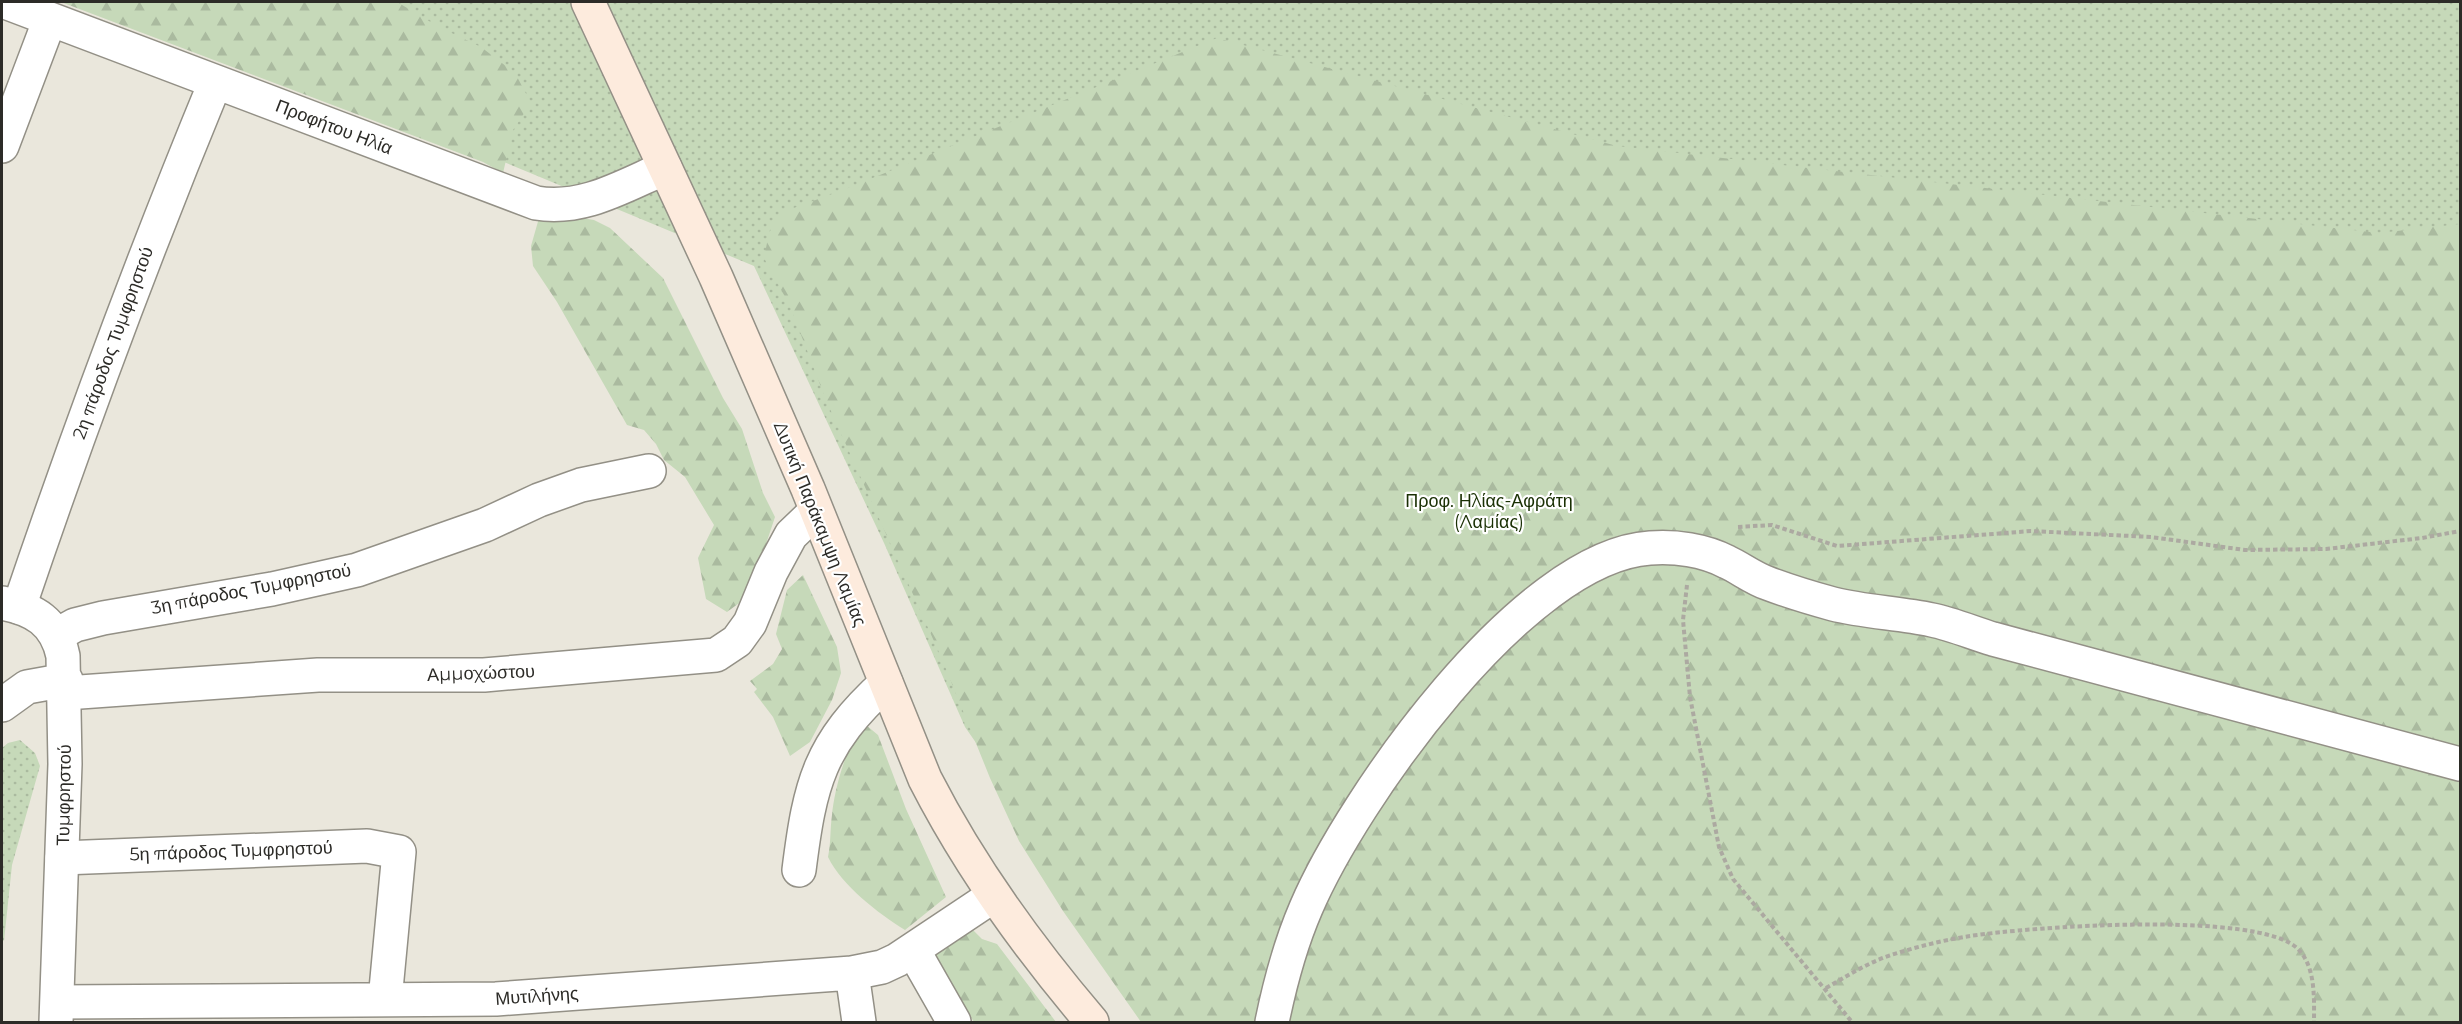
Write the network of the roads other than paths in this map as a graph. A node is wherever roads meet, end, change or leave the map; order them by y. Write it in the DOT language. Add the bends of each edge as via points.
graph roads {
  1 [pos="5,2"];
  2 [pos="588,2"];
  3 [pos="50,19"];
  4 [pos="215,82"];
  5 [pos="2,146"];
  6 [pos="665,168"];
  7 [pos="649,471"];
  8 [pos="816,511"];
  9 [pos="10,605"];
  10 [pos="57,635"];
  11 [pos="886,683"];
  12 [pos="66,687"];
  13 [pos="2,705"];
  14 [pos="2460,764"];
  15 [pos="62,858"];
  16 [pos="799,870"];
  17 [pos="993,896"];
  18 [pos="913,950"];
  19 [pos="852,973"];
  20 [pos="385,1000"];
  21 [pos="57,1012"];
  22 [pos="859,1023"];
  23 [pos="954,1023"];
  24 [pos="1092,1023"];
  25 [pos="1272,1023"];
  1 -- 3 [label="street, Προφήτου Ηλία"];
  2 -- 6 [label="main road, Δυτική Παράκαμψη Λαμίας"];
  3 -- 4 [label="street, Προφήτου Ηλία"];
  3 -- 5 [label="street"];
  4 -- 6 [label="street, Προφήτου Ηλία" via="544,204 585,202"];
  4 -- 9 [label="street, 2η πάροδος Τυμφρηστού"];
  6 -- 8 [label="main road, Δυτική Παράκαμψη Λαμίας" via="717,277"];
  7 -- 10 [label="street, 3η πάροδος Τυμφρηστού" via="581,485 485,525 357,570 103,618 75,625"];
  8 -- 11 [label="main road, Δυτική Παράκαμψη Λαμίας"];
  8 -- 12 [label="street, Αμμοχώστου" via="791,535 737,641 716,655 484,675 318,675"];
  9 -- 10 [label="street" via="39,615"];
  10 -- 12 [label="street, Τυμφρηστού"];
  11 -- 16 [label="street" via="857,709 835,739 814,780"];
  11 -- 17 [label="main road, Δυτική Παράκαμψη Λαμίας" via="925,779"];
  12 -- 13 [label="street, Αμμοχώστου" via="27,687"];
  12 -- 15 [label="street, Τυμφρηστού"];
  14 -- 25 [label="street" via="1934,620 1836,604 1765,583 1725,560 1690,549 1648,548 1600,561 1551,591 1499,633 1443,694 1336,846 1306,908 1282,972"];
  15 -- 20 [label="street, 5η πάροδος Τυμφρηστού" via="356,846 399,852"];
  15 -- 21 [label="street, Τυμφρηστού"];
  17 -- 18 [label="street, Μυτιλήνης"];
  17 -- 24 [label="main road, Δυτική Παράκαμψη Λαμίας"];
  18 -- 19 [label="street, Μυτιλήνης" via="882,967"];
  18 -- 23 [label="street"];
  19 -- 20 [label="street, Μυτιλήνης" via="496,999"];
  19 -- 22 [label="street"];
  20 -- 21 [label="street, Μυτιλήνης"];
}
